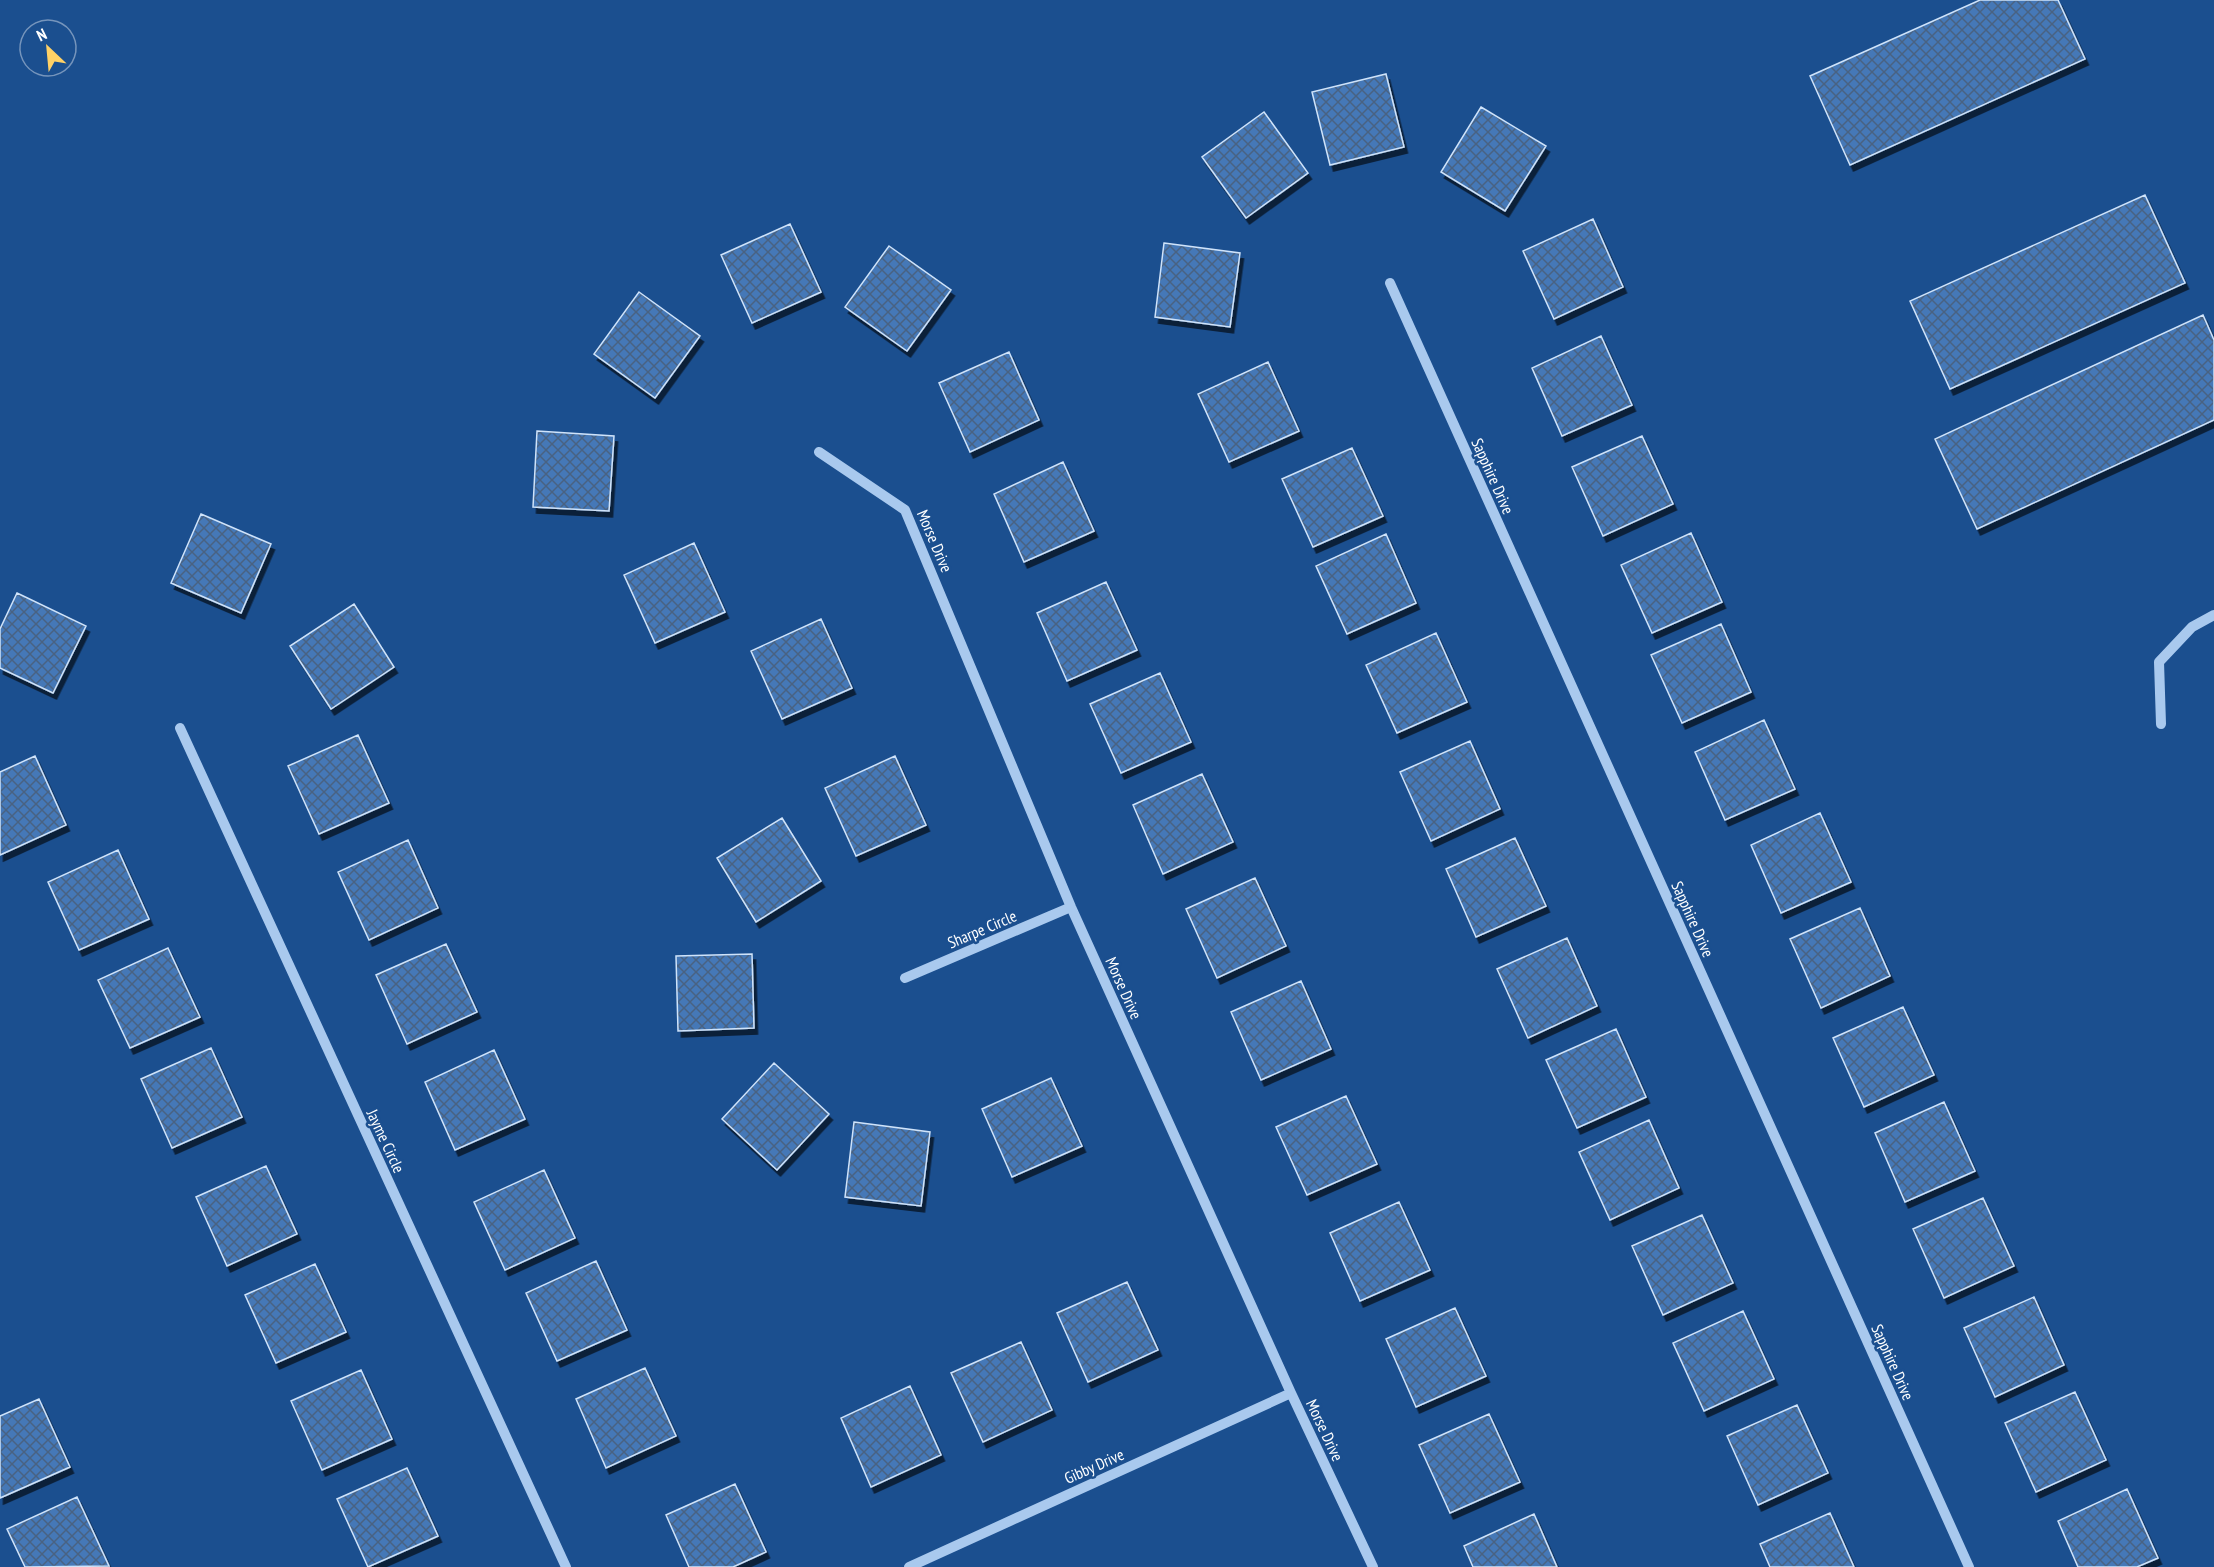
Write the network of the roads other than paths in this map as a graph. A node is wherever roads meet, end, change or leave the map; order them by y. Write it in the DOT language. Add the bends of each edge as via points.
graph roads {
  1 [pos="1390,283"];
  2 [pos="819,452"];
  3 [pos="2214,615"];
  4 [pos="2161,724"];
  5 [pos="180,728"];
  6 [pos="1071,908"];
  7 [pos="905,978"];
  8 [pos="1291,1393"];
  9 [pos="566,1567"];
  10 [pos="909,1567"];
  11 [pos="1373,1567"];
  12 [pos="1969,1567"];
  1 -- 12 [label="street, Sapphire Drive"];
  2 -- 6 [label="street, Morse Drive" via="905,510"];
  3 -- 4 [label="street" via="2192,627 2159,662"];
  5 -- 9 [label="street, Jayme Circle"];
  6 -- 7 [label="street, Sharpe Circle"];
  6 -- 8 [label="street, Morse Drive"];
  8 -- 10 [label="street, Gibby Drive"];
  8 -- 11 [label="street, Morse Drive"];
}
